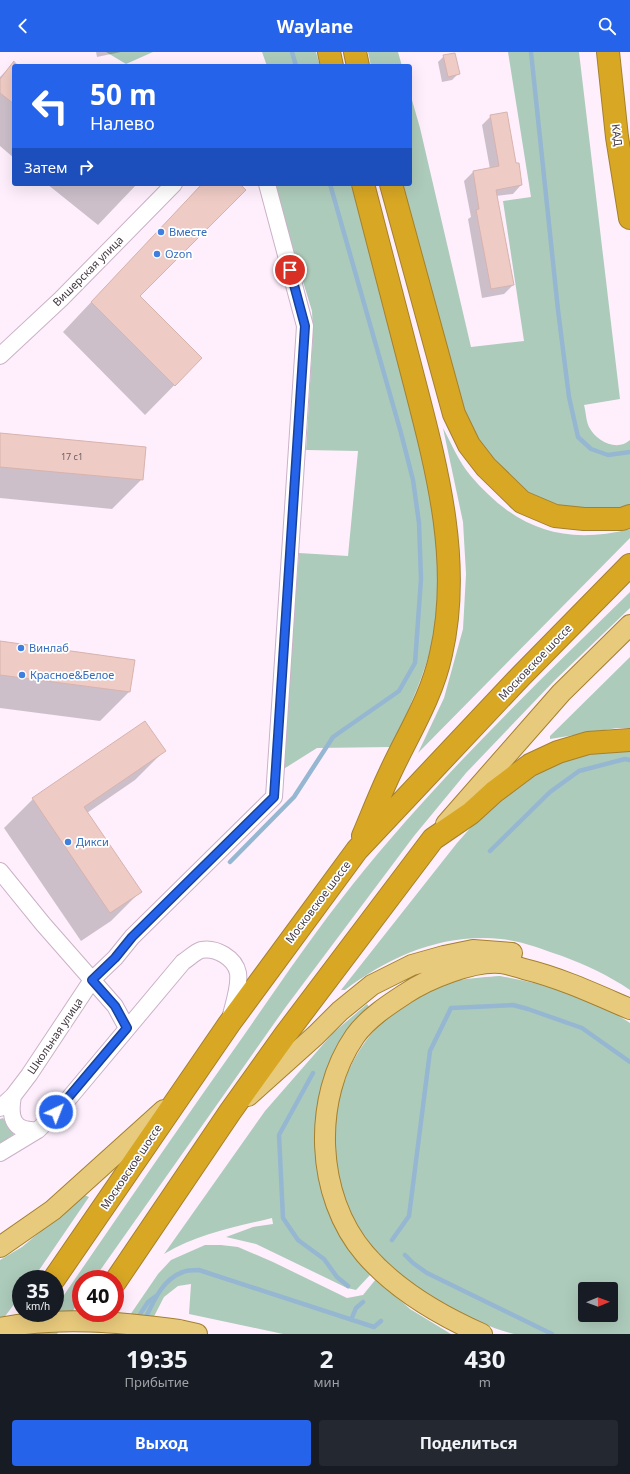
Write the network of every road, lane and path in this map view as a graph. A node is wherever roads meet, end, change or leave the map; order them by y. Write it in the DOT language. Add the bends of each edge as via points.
graph roads {
  1 [pos="329,52"];
  2 [pos="355,52"];
  3 [pos="608,52"];
  4 [pos="332,64"];
  5 [pos="358,64"];
  6 [pos="172,186"];
  7 [pos="268,186"];
  8 [pos="364,186"];
  9 [pos="392,186"];
  10 [pos="630,218"];
  11 [pos="0,356"];
  12 [pos="630,516"];
  13 [pos="630,565"];
  14 [pos="630,625"];
  15 [pos="630,740"];
  16 [pos="433,839"];
  17 [pos="357,850"];
  18 [pos="0,871"];
  19 [pos="92,980"];
  20 [pos="630,1008"];
  21 [pos="229,1024"];
  22 [pos="127,1028"];
  23 [pos="13,1096"];
  24 [pos="178,1098"];
  25 [pos="0,1108"];
  26 [pos="230,1112"];
  27 [pos="38,1130"];
  28 [pos="0,1153"];
  29 [pos="0,1248"];
  30 [pos="60,1270"];
  31 [pos="123,1270"];
  32 [pos="24,1322"];
  33 [pos="86,1322"];
  34 [pos="0,1328"];
  35 [pos="188,1332"];
  36 [pos="15,1334"];
  37 [pos="77,1334"];
  38 [pos="482,1334"];
  1 -- 4 [label="highway"];
  2 -- 5 [label="highway"];
  3 -- 10 [label="highway, КАД" via="617,137"];
  6 -- 11 [label="street, Вишерская улица" via="61,299"];
  7 -- 19 [label="street, Школьная улица" via="305,326 274,797"];
  8 -- 17 [label="highway" via="429,438 447,531 450,578 448,621 432,684 416,724 390,772"];
  9 -- 12 [label="highway" via="454,414 469,445 486,467 522,502 555,516 622,519"];
  13 -- 17 [label="highway, Московское шоссе"];
  14 -- 16 [label="main road" via="561,693"];
  15 -- 16 [label="highway" via="588,743 558,752 530,765 494,792 471,814"];
  16 -- 26 [label="highway" via="321,986"];
  17 -- 21 [label="highway, Московское шоссе"];
  18 -- 19 [label="street"];
  19 -- 22 [label="street" via="115,1006"];
  19 -- 23 [label="street, Школьная улица"];
  20 -- 26 [label="main road" via="579,974 557,964 519,954 473,950 444,956 412,965 372,985"];
  20 -- 38 [label="main road" via="552,976 500,963 476,966 455,970 420,984 386,1006 356,1035 345,1054 326,1109 324,1145 329,1181 351,1236 380,1271 413,1298"];
  21 -- 22 [label="street" via="238,973 234,963 226,956 213,950 200,950 183,962"];
  21 -- 24 [label="highway, Московское шоссе"];
  22 -- 27 [label="street" via="65,1103"];
  23 -- 25 [label="street, Школьная улица"];
  23 -- 27 [label="street" via="11,1112 16,1124 29,1131"];
  24 -- 29 [label="main road" via="53,1210"];
  24 -- 30 [label="highway, Московское шоссе"];
  26 -- 31 [label="highway"];
  27 -- 28 [label="street"];
  32 -- 36 [label="highway"];
  33 -- 37 [label="highway"];
  34 -- 35 [label="main road, bridge" via="80,1321"];
}
